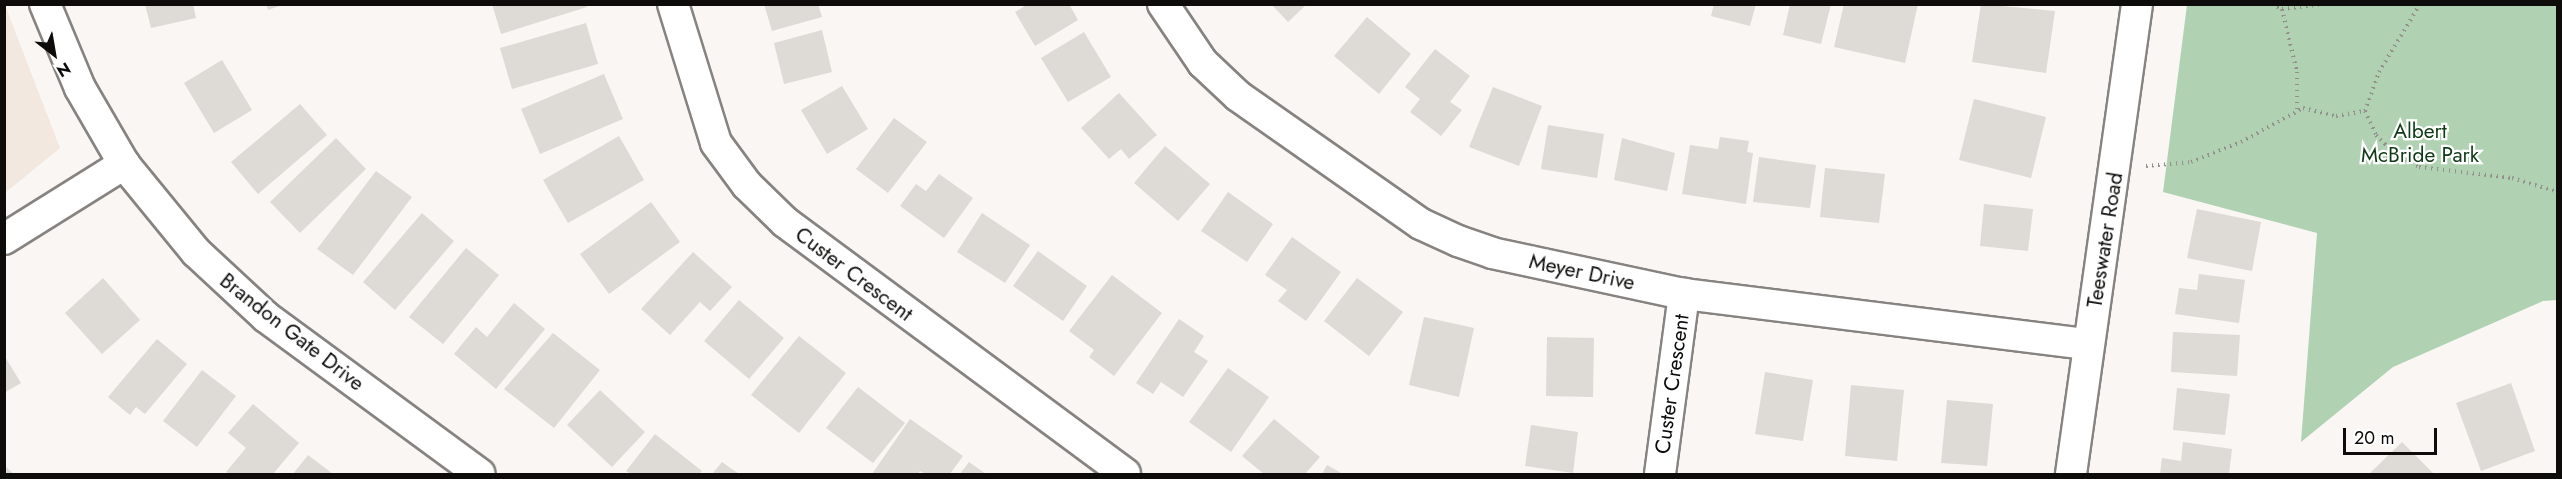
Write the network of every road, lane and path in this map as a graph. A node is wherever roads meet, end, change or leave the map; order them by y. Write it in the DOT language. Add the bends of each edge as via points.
graph roads {
  1 [pos="45,4"];
  2 [pos="673,4"];
  3 [pos="1163,4"];
  4 [pos="2137,4"];
  5 [pos="2272,4"];
  6 [pos="2324,4"];
  7 [pos="2420,4"];
  8 [pos="2282,9"];
  9 [pos="2298,111"];
  10 [pos="2365,111"];
  11 [pos="124,165"];
  12 [pos="2117,167"];
  13 [pos="2558,192"];
  14 [pos="4,239"];
  15 [pos="1684,294"];
  16 [pos="2088,344"];
  17 [pos="480,474"];
  18 [pos="1125,474"];
  19 [pos="1660,474"];
  20 [pos="2071,474"];
  1 -- 11 [label="street, Brandon Gate Drive" via="80,88"];
  2 -- 18 [label="street, Custer Crescent" via="716,143 747,185 785,222"];
  3 -- 15 [label="street, Meyer Drive" via="1203,63 1238,96 1421,224 1492,253"];
  4 -- 12 [label="street, Teeswater Road"];
  5 -- 8 [label="path"];
  6 -- 8 [label="path"];
  7 -- 10 [label="path" via="2379,72"];
  8 -- 9 [label="path" via="2297,72"];
  9 -- 10 [label="path" via="2303,108 2337,116"];
  9 -- 12 [label="path" via="2241,142 2191,162"];
  10 -- 13 [label="path" via="2376,135 2395,154 2419,167 2512,178"];
  11 -- 14 [label="street"];
  11 -- 17 [label="street, Brandon Gate Drive" via="196,252 266,317"];
  12 -- 16 [label="street, Teeswater Road"];
  15 -- 16 [label="street, Meyer Drive"];
  15 -- 19 [label="street, Custer Crescent"];
  16 -- 20 [label="street, Teeswater Road"];
}
